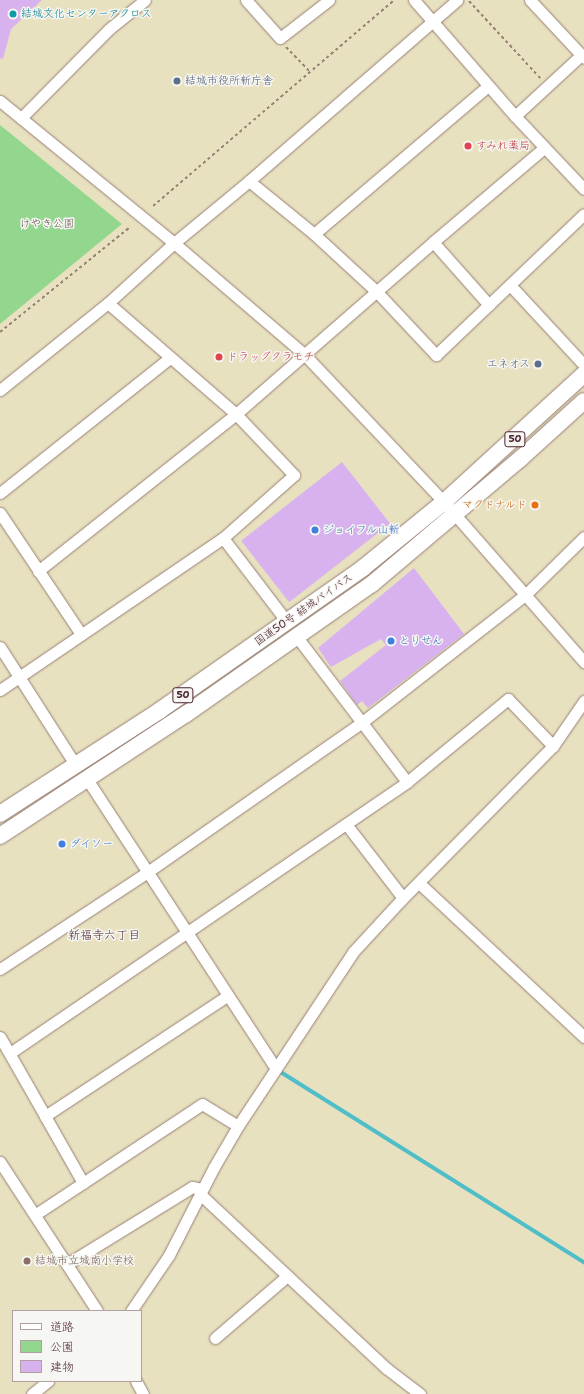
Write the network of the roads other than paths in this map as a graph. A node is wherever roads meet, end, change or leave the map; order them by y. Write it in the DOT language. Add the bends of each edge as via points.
graph roads {
  1 [pos="145,0"];
  2 [pos="246,0"];
  3 [pos="329,0"];
  4 [pos="414,0"];
  5 [pos="457,0"];
  6 [pos="530,0"];
  7 [pos="432,22"];
  8 [pos="582,56"];
  9 [pos="488,86"];
  10 [pos="0,101"];
  11 [pos="515,116"];
  12 [pos="21,118"];
  13 [pos="544,148"];
  14 [pos="249,181"];
  15 [pos="584,189"];
  16 [pos="584,214"];
  17 [pos="314,234"];
  18 [pos="433,242"];
  19 [pos="174,243"];
  20 [pos="510,285"];
  21 [pos="376,291"];
  22 [pos="108,303"];
  23 [pos="489,305"];
  24 [pos="304,354"];
  25 [pos="170,358"];
  26 [pos="584,365"];
  27 [pos="584,374"];
  28 [pos="0,390"];
  29 [pos="584,401"];
  30 [pos="236,414"];
  31 [pos="0,493"];
  32 [pos="444,502"];
  33 [pos="0,513"];
  34 [pos="455,515"];
  35 [pos="584,537"];
  36 [pos="223,538"];
  37 [pos="38,571"];
  38 [pos="525,596"];
  39 [pos="287,622"];
  40 [pos="81,634"];
  41 [pos="297,637"];
  42 [pos="0,647"];
  43 [pos="584,662"];
  44 [pos="20,677"];
  45 [pos="0,690"];
  46 [pos="584,701"];
  47 [pos="361,723"];
  48 [pos="553,746"];
  49 [pos="76,766"];
  50 [pos="87,779"];
  51 [pos="407,782"];
  52 [pos="0,814"];
  53 [pos="346,824"];
  54 [pos="0,836"];
  55 [pos="146,872"];
  56 [pos="419,883"];
  57 [pos="403,898"];
  58 [pos="186,933"];
  59 [pos="0,970"];
  60 [pos="227,996"];
  61 [pos="0,1037"];
  62 [pos="584,1037"];
  63 [pos="10,1053"];
  64 [pos="276,1069"];
  65 [pos="45,1116"];
  66 [pos="238,1126"];
  67 [pos="0,1162"];
  68 [pos="84,1182"];
  69 [pos="201,1192"];
  70 [pos="36,1214"];
  71 [pos="67,1264"];
  72 [pos="287,1276"];
  73 [pos="96,1310"];
  74 [pos="132,1310"];
  75 [pos="215,1338"];
  76 [pos="47,1382"];
  77 [pos="137,1382"];
  78 [pos="32,1394"];
  79 [pos="143,1394"];
  80 [pos="420,1394"];
  1 -- 12 [label="street" via="110,29"];
  2 -- 3 [label="street" via="280,38"];
  4 -- 7 [label="street"];
  5 -- 7 [label="street"];
  6 -- 8 [label="street"];
  7 -- 9 [label="street"];
  7 -- 14 [label="street"];
  8 -- 11 [label="street"];
  9 -- 11 [label="street"];
  9 -- 17 [label="street"];
  10 -- 12 [label="street"];
  11 -- 13 [label="street"];
  12 -- 19 [label="street"];
  13 -- 15 [label="street"];
  13 -- 18 [label="street"];
  14 -- 17 [label="street"];
  14 -- 19 [label="street"];
  16 -- 20 [label="street"];
  17 -- 21 [label="street"];
  18 -- 21 [label="street"];
  18 -- 23 [label="street"];
  19 -- 22 [label="street"];
  19 -- 24 [label="street"];
  20 -- 23 [label="street"];
  20 -- 26 [label="street"];
  21 -- 23 [label="street" via="436,355"];
  21 -- 24 [label="street"];
  22 -- 25 [label="street"];
  22 -- 28 [label="street"];
  24 -- 30 [label="street"];
  24 -- 32 [label="street"];
  25 -- 30 [label="street"];
  25 -- 31 [label="street"];
  27 -- 32 [label="highway, 国道50号 結城バイパス / 50"];
  29 -- 34 [label="highway, 国道50号 結城バイパス / 50"];
  30 -- 36 [label="street" via="294,475"];
  30 -- 37 [label="street"];
  32 -- 34 [label="street"];
  32 -- 39 [label="highway, 国道50号 結城バイパス / 50" via="363,568"];
  33 -- 37 [label="street"];
  34 -- 38 [label="street"];
  34 -- 41 [label="highway, 国道50号 結城バイパス / 50" via="372,584"];
  35 -- 38 [label="street"];
  36 -- 39 [label="street"];
  36 -- 40 [label="street"];
  37 -- 40 [label="street"];
  38 -- 43 [label="street"];
  38 -- 47 [label="street"];
  39 -- 49 [label="highway, 国道50号 結城バイパス / 50"];
  40 -- 44 [label="street"];
  41 -- 47 [label="street"];
  41 -- 50 [label="highway, 国道50号 結城バイパス / 50"];
  42 -- 44 [label="street"];
  44 -- 45 [label="street"];
  44 -- 49 [label="street"];
  46 -- 48 [label="street"];
  47 -- 51 [label="street"];
  47 -- 55 [label="street"];
  48 -- 51 [label="street" via="508,699"];
  48 -- 56 [label="street"];
  49 -- 52 [label="highway, 国道50号 結城バイパス / 50"];
  50 -- 54 [label="highway, 国道50号 結城バイパス / 50"];
  50 -- 55 [label="street"];
  51 -- 53 [label="street"];
  53 -- 57 [label="street"];
  53 -- 58 [label="street"];
  55 -- 58 [label="street"];
  55 -- 59 [label="street"];
  56 -- 57 [label="street"];
  56 -- 62 [label="street"];
  57 -- 64 [label="street" via="353,952"];
  58 -- 60 [label="street"];
  58 -- 63 [label="street"];
  60 -- 64 [label="street"];
  60 -- 65 [label="street"];
  61 -- 63 [label="street"];
  63 -- 65 [label="street"];
  64 -- 66 [label="street"];
  65 -- 68 [label="street"];
  66 -- 68 [label="street" via="202,1104"];
  66 -- 69 [label="street"];
  67 -- 70 [label="street"];
  68 -- 70 [label="street"];
  69 -- 71 [label="street" via="192,1188"];
  69 -- 72 [label="street"];
  69 -- 74 [label="street" via="169,1255"];
  70 -- 71 [label="street"];
  71 -- 73 [label="street"];
  72 -- 75 [label="street"];
  72 -- 80 [label="street" via="386,1368"];
  76 -- 78 [label="street"];
  77 -- 79 [label="street"];
}
